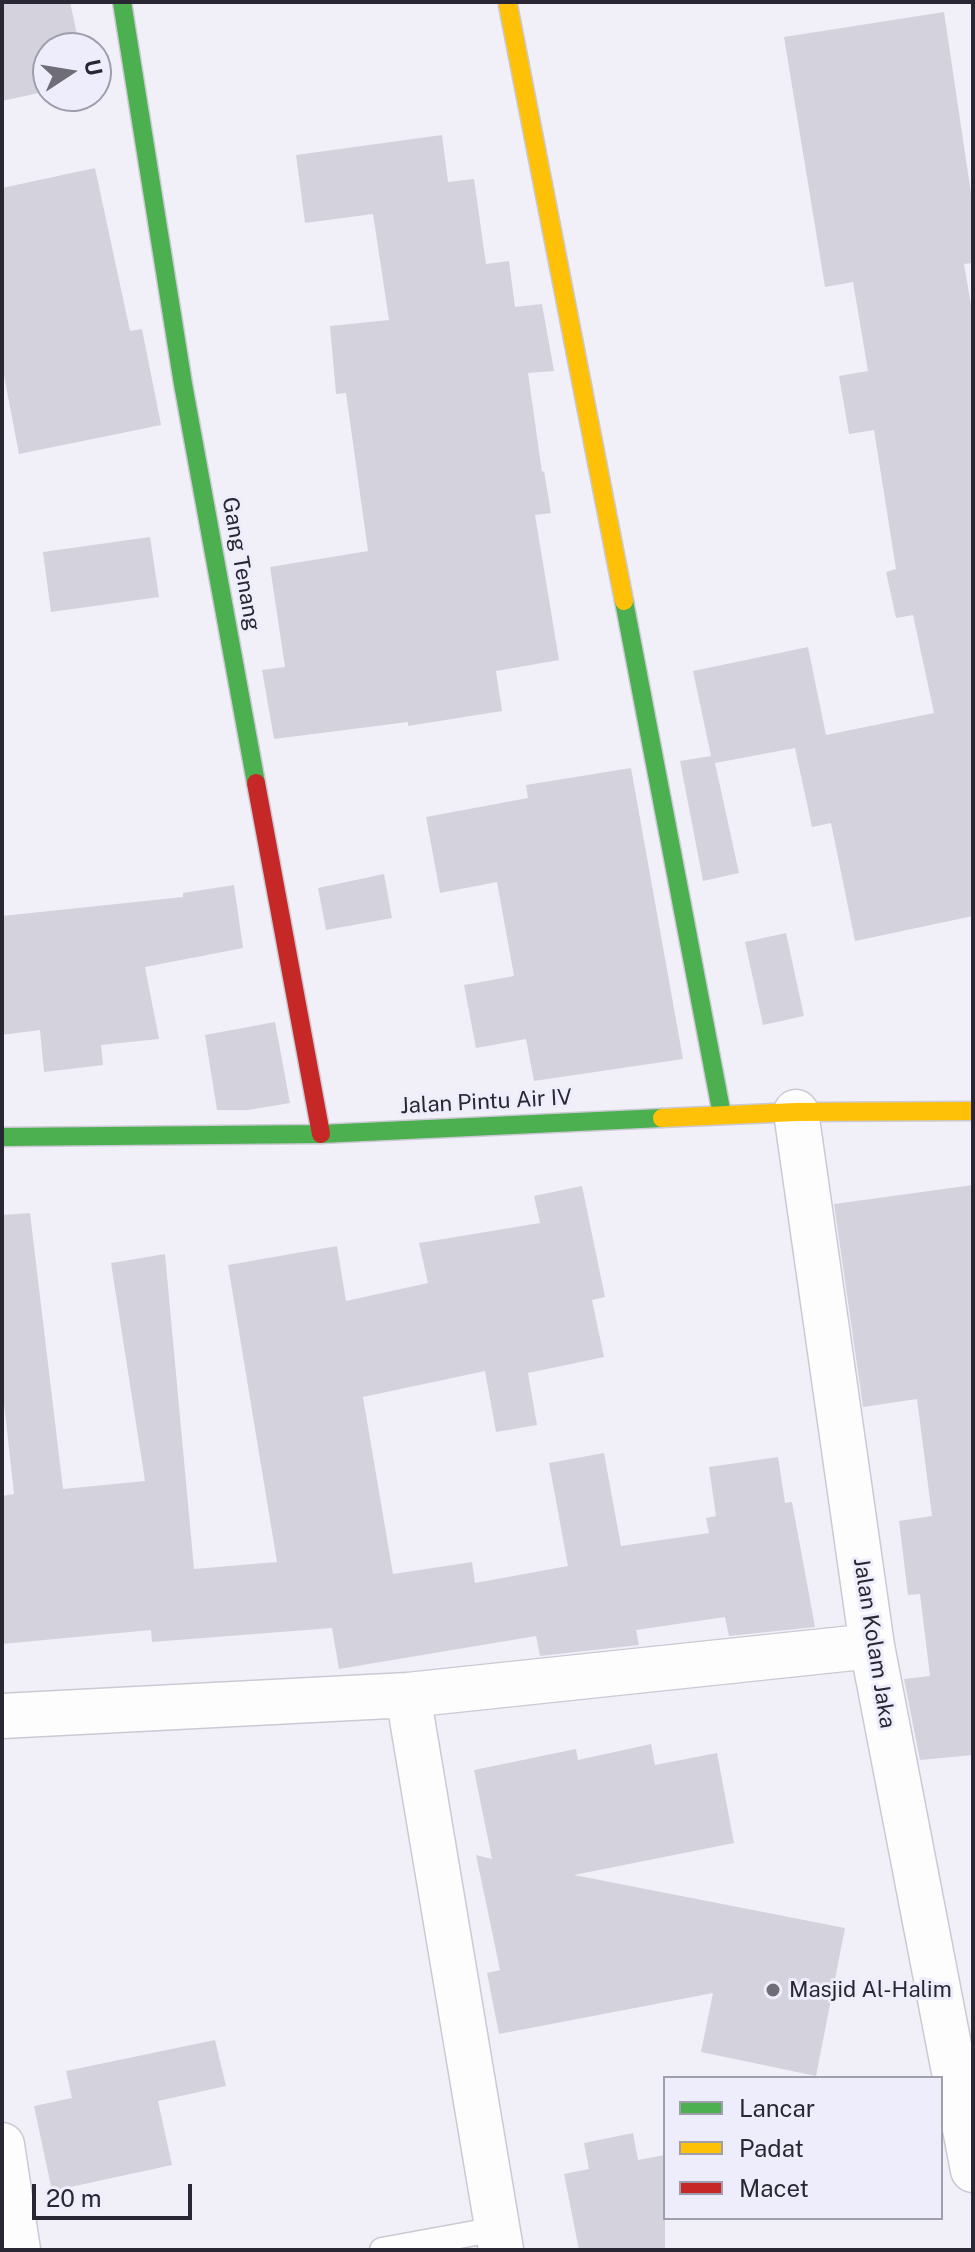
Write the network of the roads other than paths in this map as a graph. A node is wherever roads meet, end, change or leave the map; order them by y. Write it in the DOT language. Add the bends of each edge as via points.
graph roads {
  1 [pos="122,2"];
  2 [pos="508,5"];
  3 [pos="973,1111"];
  4 [pos="796,1112"];
  5 [pos="722,1115"];
  6 [pos="321,1134"];
  7 [pos="2,1137"];
  8 [pos="872,1646"];
  9 [pos="408,1695"];
  10 [pos="2,1716"];
  11 [pos="2,2145"];
  12 [pos="973,2170"];
  13 [pos="499,2240"];
  14 [pos="18,2250"];
  15 [pos="382,2250"];
  1 -- 6 [label="street, Gang Tenang" via="183,384"];
  2 -- 5 [label="street"];
  3 -- 4 [label="street, Jalan Pintu Air IV"];
  4 -- 5 [label="street, Jalan Pintu Air IV"];
  4 -- 8 [label="street, Jalan Kolam Jaka"];
  5 -- 6 [label="street, Jalan Pintu Air IV"];
  6 -- 7 [label="street, Jalan Pintu Air IV"];
  8 -- 9 [label="street"];
  8 -- 12 [label="street, Jalan Kolam Jaka"];
  9 -- 10 [label="street"];
  9 -- 13 [label="street"];
  11 -- 14 [label="street"];
  13 -- 15 [label="lane"];
}
